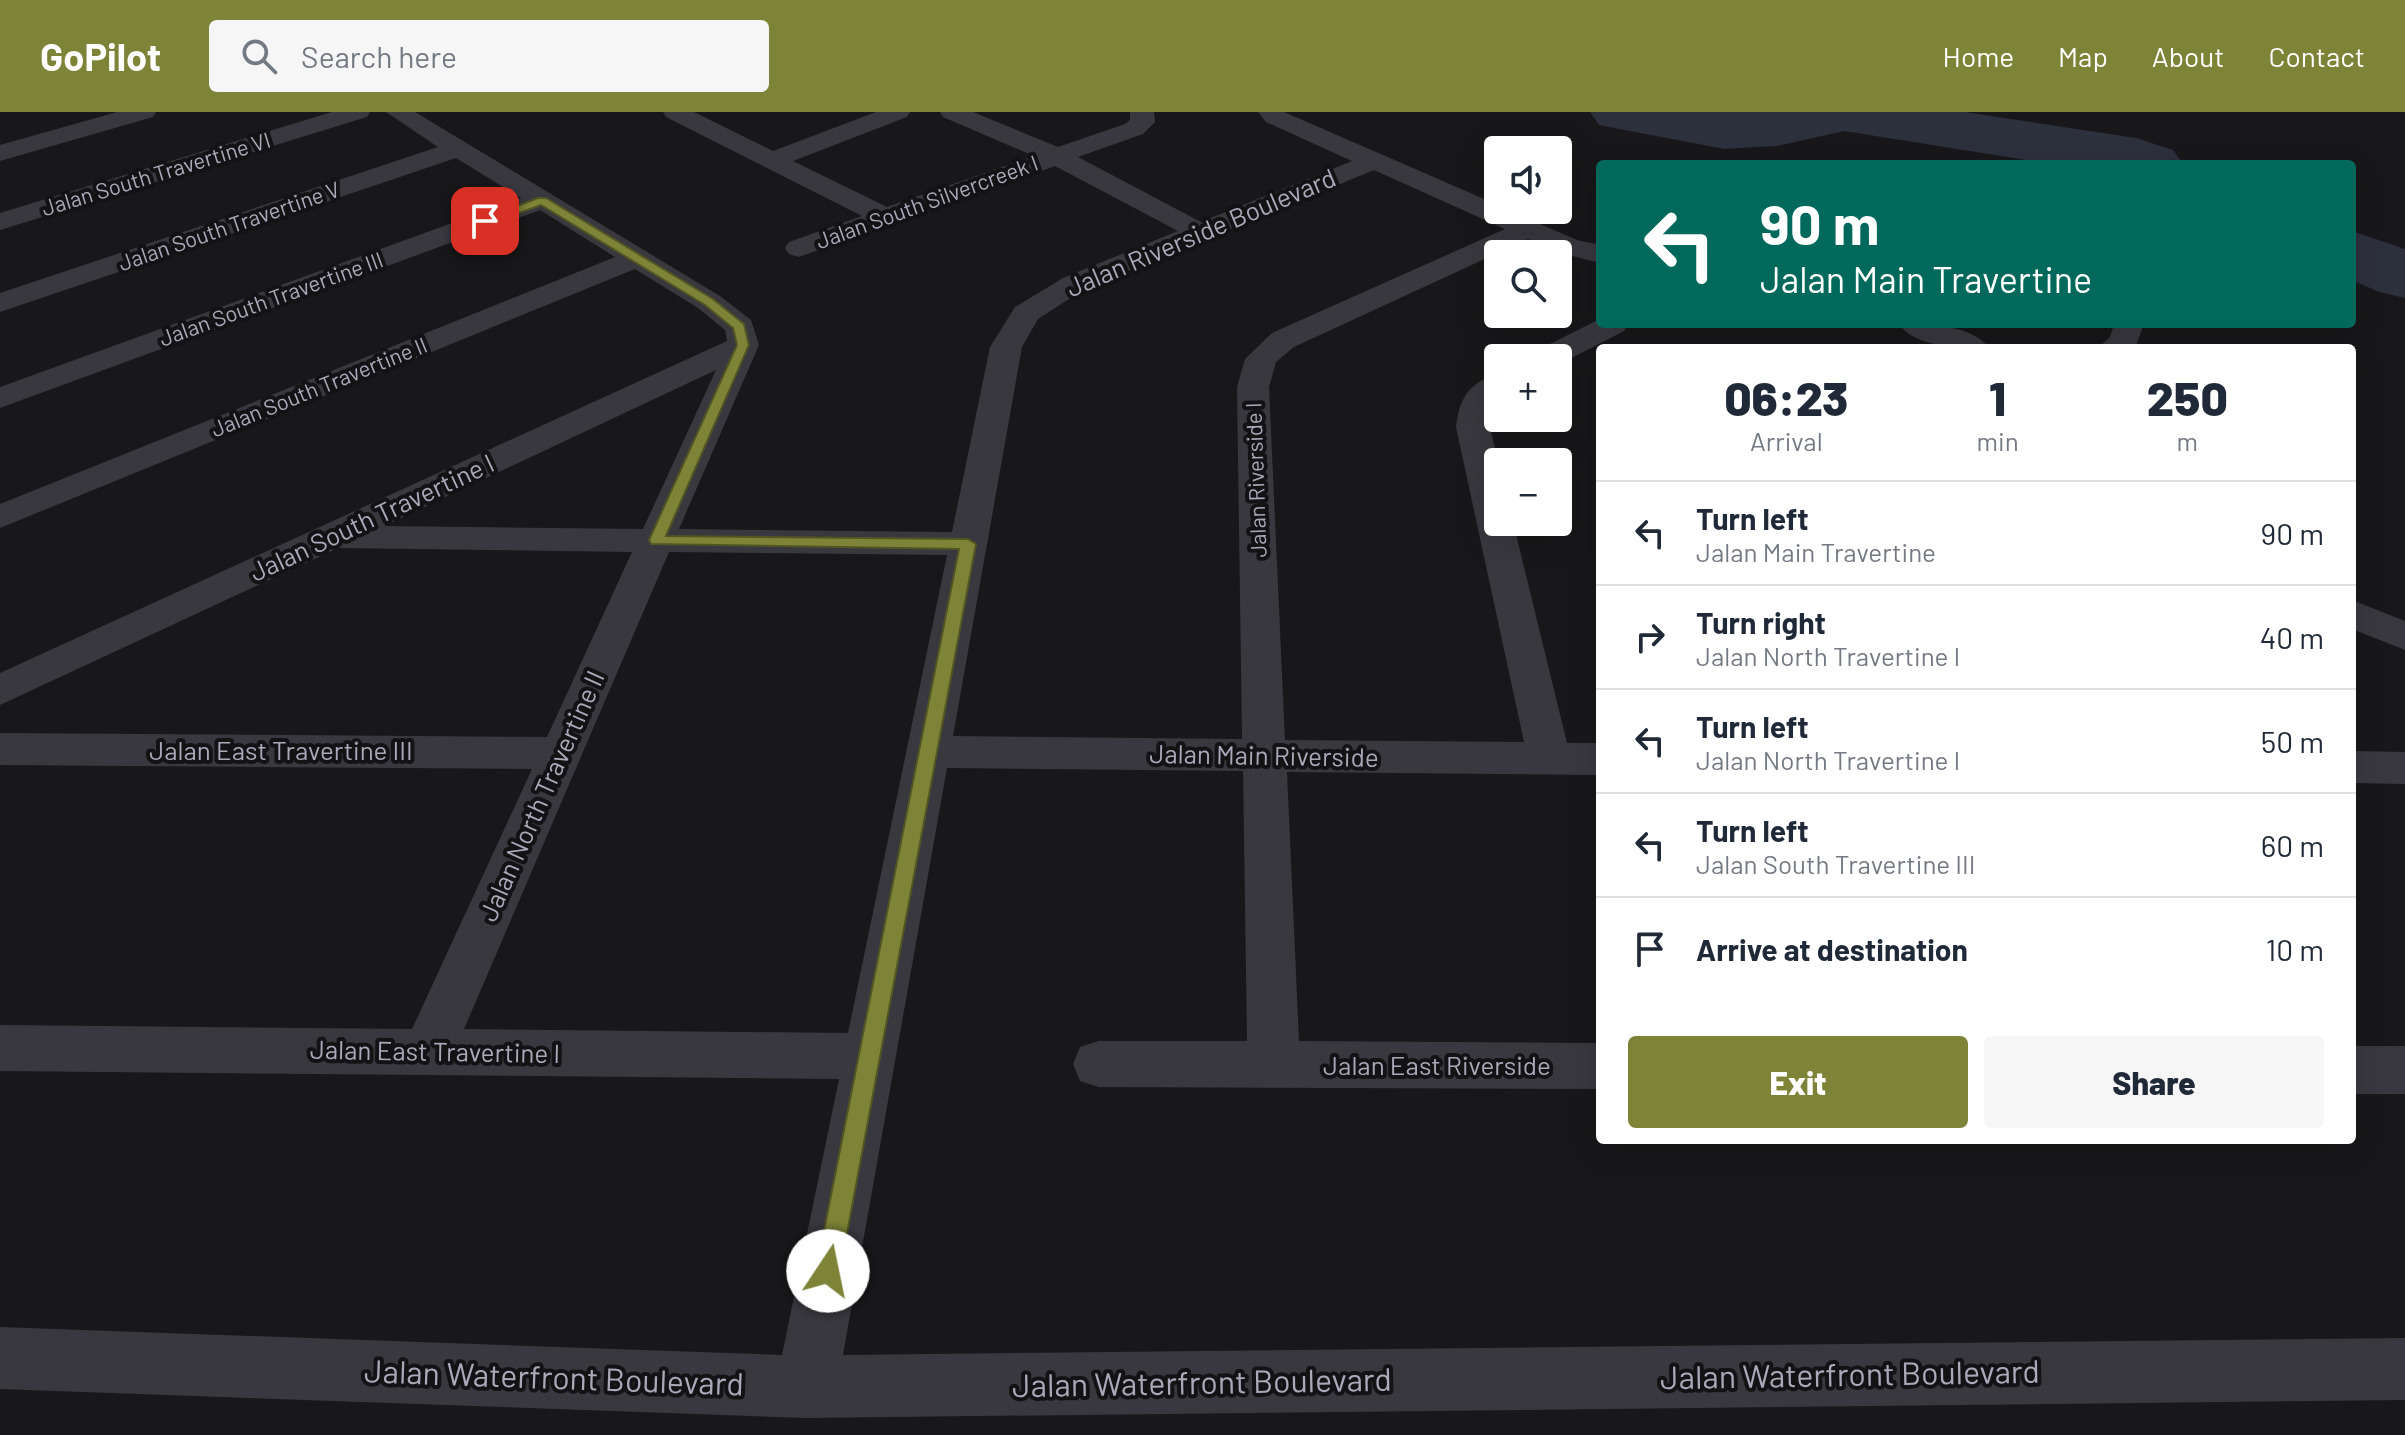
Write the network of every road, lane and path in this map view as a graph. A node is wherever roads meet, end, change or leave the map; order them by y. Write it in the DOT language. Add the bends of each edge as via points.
graph roads {
  1 [pos="144,112"];
  2 [pos="358,112"];
  3 [pos="398,112"];
  4 [pos="675,112"];
  5 [pos="898,112"];
  6 [pos="952,112"];
  7 [pos="1142,112"];
  8 [pos="1270,112"];
  9 [pos="459,149"];
  10 [pos="0,153"];
  11 [pos="1056,156"];
  12 [pos="772,160"];
  13 [pos="1374,161"];
  14 [pos="542,200"];
  15 [pos="885,217"];
  16 [pos="0,222"];
  17 [pos="1528,229"];
  18 [pos="1200,232"];
  19 [pos="799,248"];
  20 [pos="1596,253"];
  21 [pos="637,258"];
  22 [pos="0,303"];
  23 [pos="1605,328"];
  24 [pos="1918,328"];
  25 [pos="1925,328"];
  26 [pos="1900,344"];
  27 [pos="1963,344"];
  28 [pos="743,345"];
  29 [pos="1572,345"];
  30 [pos="1484,396"];
  31 [pos="0,398"];
  32 [pos="0,517"];
  33 [pos="330,537"];
  34 [pos="656,540"];
  35 [pos="968,544"];
  36 [pos="2356,615"];
  37 [pos="2405,637"];
  38 [pos="0,690"];
  39 [pos="0,749"];
  40 [pos="928,752"];
  41 [pos="561,753"];
  42 [pos="1267,756"];
  43 [pos="1549,759"];
  44 [pos="1596,759"];
  45 [pos="2356,767"];
  46 [pos="2405,768"];
  47 [pos="0,1048"];
  48 [pos="428,1051"];
  49 [pos="869,1056"];
  50 [pos="1099,1064"];
  51 [pos="1274,1065"];
  52 [pos="1596,1066"];
  53 [pos="2356,1070"];
  54 [pos="2405,1070"];
  55 [pos="0,1358"];
  56 [pos="2405,1369"];
  57 [pos="806,1387"];
  1 -- 10 [label="street"];
  2 -- 16 [label="street, Jalan South Travertine VI"];
  3 -- 9 [label="street"];
  4 -- 12 [label="street"];
  5 -- 12 [label="street"];
  6 -- 11 [label="street"];
  7 -- 11 [label="street, Jalan South Silvercreek I" via="1143,122 1134,129"];
  8 -- 13 [label="street"];
  9 -- 14 [label="street"];
  9 -- 22 [label="street, Jalan South Travertine V"];
  11 -- 15 [label="street, Jalan South Silvercreek I"];
  11 -- 18 [label="street"];
  12 -- 15 [label="street"];
  13 -- 17 [label="street"];
  13 -- 18 [label="street, Jalan Riverside Boulevard"];
  14 -- 21 [label="street"];
  14 -- 31 [label="street, Jalan South Travertine III"];
  15 -- 19 [label="street, Jalan South Silvercreek I"];
  17 -- 20 [label="street"];
  17 -- 42 [label="street, Jalan Riverside I" via="1283,340 1261,359 1253,387"];
  18 -- 35 [label="street, Jalan Riverside Boulevard" via="1073,284 1026,313 1006,347"];
  21 -- 28 [label="street" via="740,327"];
  21 -- 32 [label="street, Jalan South Travertine II"];
  23 -- 29 [label="street"];
  24 -- 26 [label="street"];
  25 -- 27 [label="street"];
  28 -- 33 [label="street, Jalan South Travertine I"];
  28 -- 34 [label="street, Jalan North Travertine II"];
  30 -- 43 [label="street" via="1475,403 1473,427"];
  33 -- 34 [label="street"];
  33 -- 38 [label="street, Jalan South Travertine I"];
  34 -- 35 [label="street"];
  34 -- 41 [label="street, Jalan North Travertine II"];
  35 -- 40 [label="street, Jalan Riverside Boulevard"];
  36 -- 37 [label="street"];
  39 -- 41 [label="street, Jalan East Travertine III"];
  40 -- 42 [label="street, Jalan Main Riverside"];
  40 -- 49 [label="street, Jalan Riverside Boulevard"];
  41 -- 48 [label="street, Jalan North Travertine II"];
  42 -- 43 [label="street, Jalan Main Riverside"];
  42 -- 51 [label="street"];
  43 -- 44 [label="street, Jalan Main Riverside"];
  45 -- 46 [label="street"];
  47 -- 48 [label="street, Jalan East Travertine I"];
  48 -- 49 [label="street, Jalan East Travertine I"];
  49 -- 57 [label="street, Jalan Riverside Boulevard"];
  50 -- 51 [label="street, Jalan East Riverside"];
  51 -- 52 [label="street, Jalan East Riverside"];
  53 -- 54 [label="street"];
  55 -- 57 [label="street, Jalan Waterfront Boulevard"];
  56 -- 57 [label="street, Jalan Waterfront Boulevard"];
}
